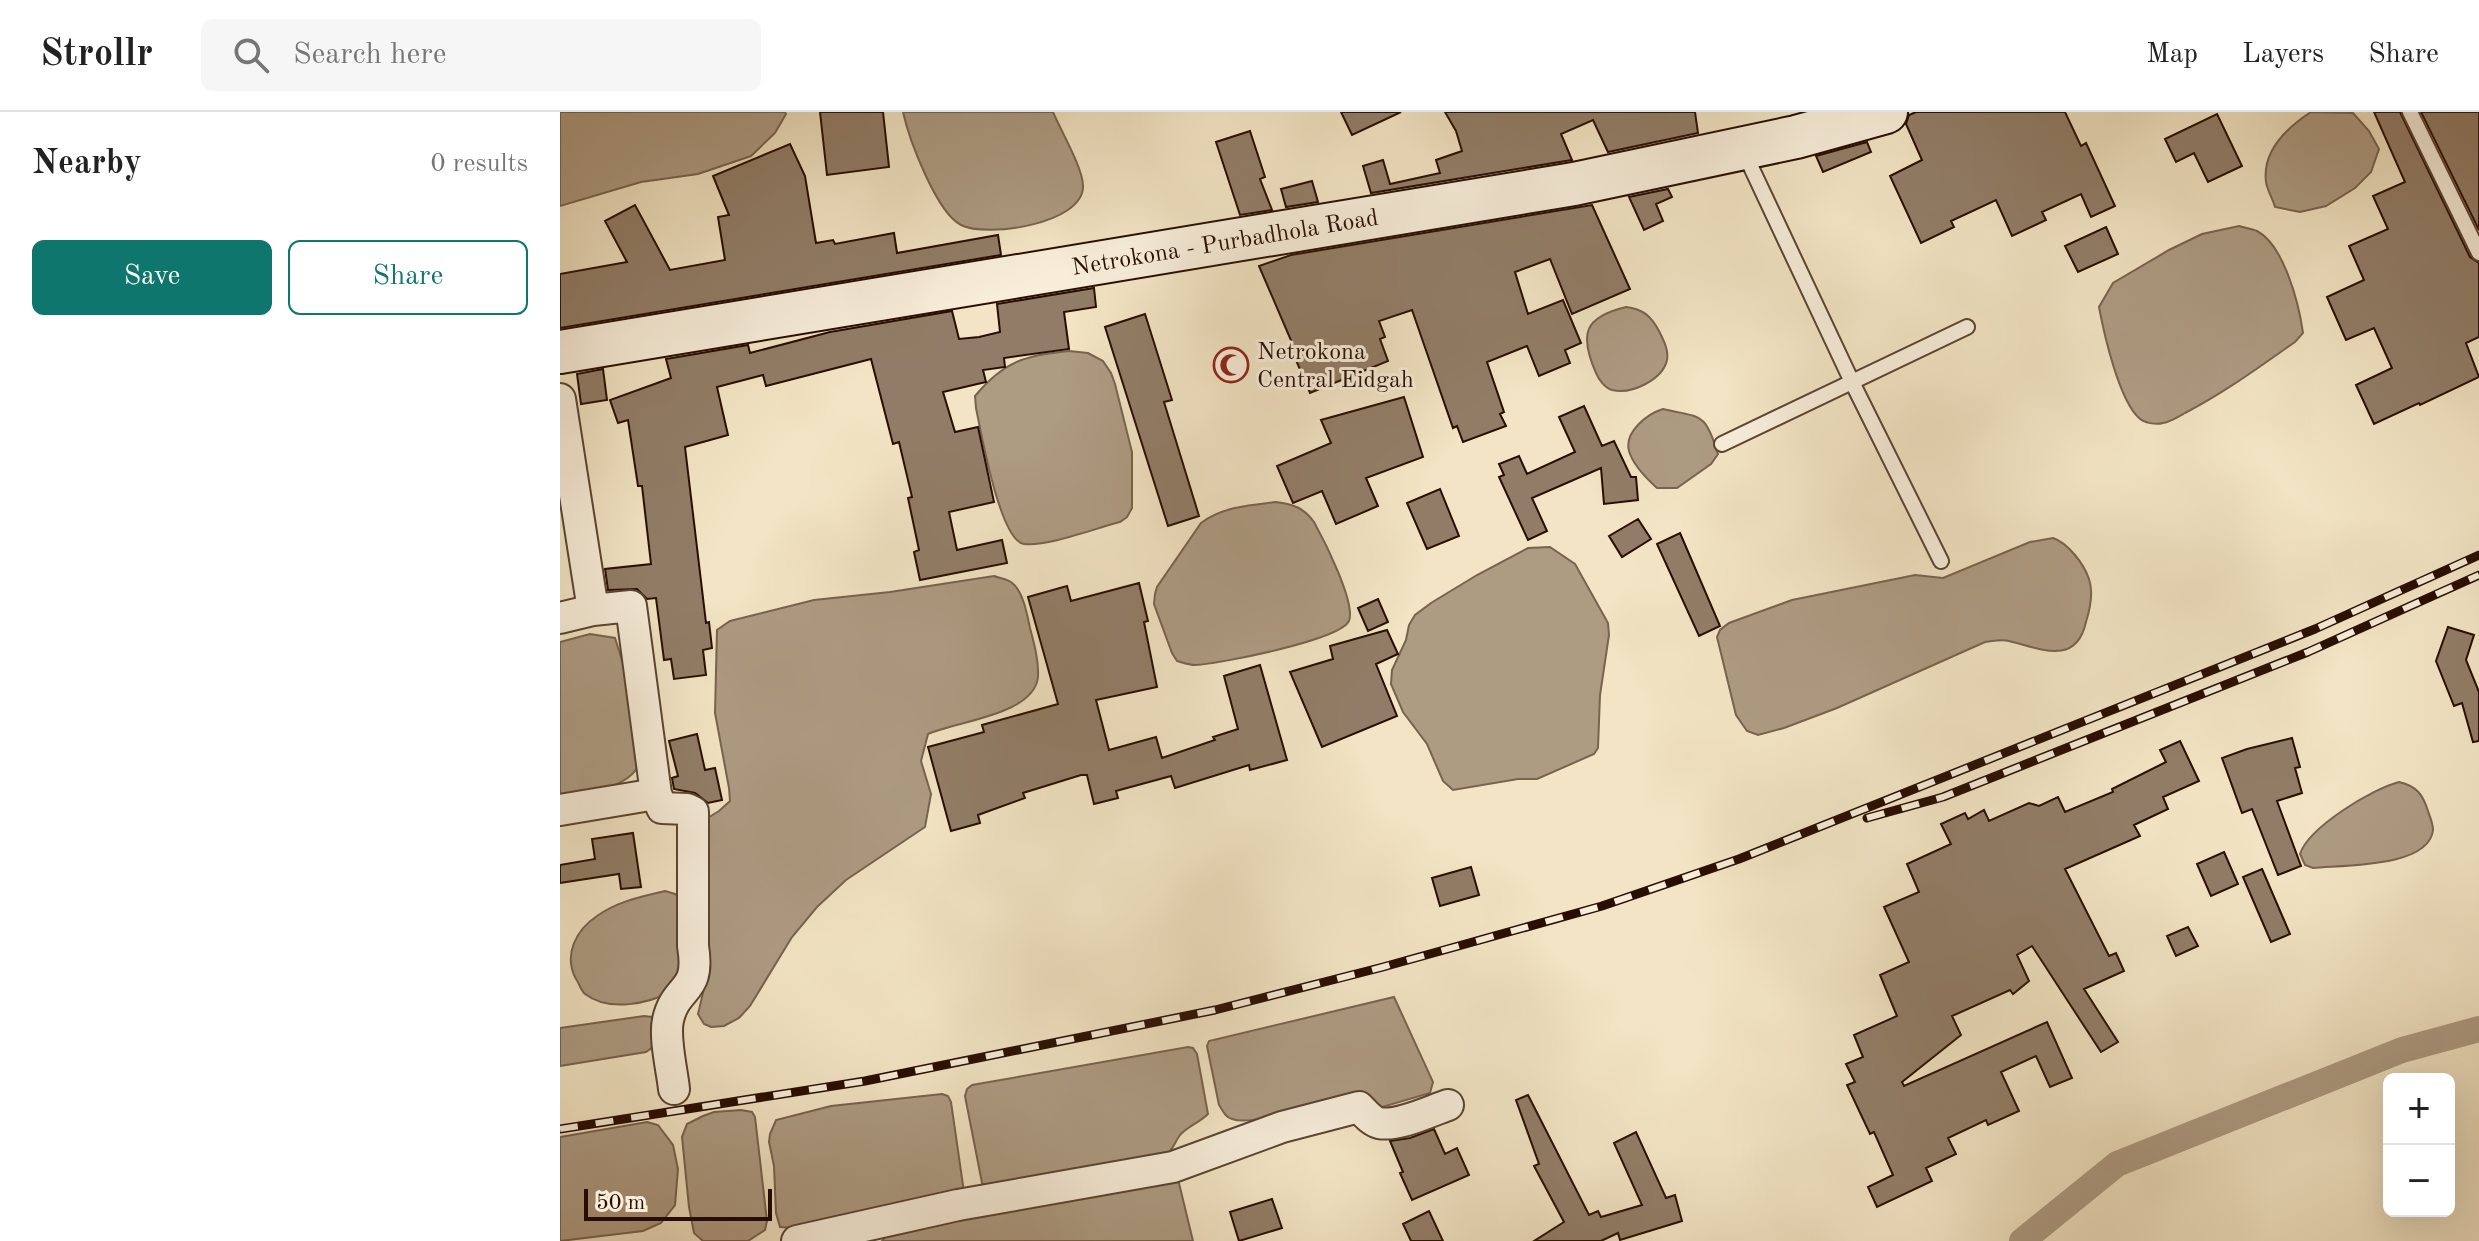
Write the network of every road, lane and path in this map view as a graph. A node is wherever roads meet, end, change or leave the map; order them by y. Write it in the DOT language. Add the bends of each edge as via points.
graph roads {
  1 [pos="2410,112"];
  2 [pos="1870,114"];
  3 [pos="1751,167"];
  4 [pos="2479,253"];
  5 [pos="1967,327"];
  6 [pos="560,352"];
  7 [pos="1852,382"];
  8 [pos="560,399"];
  9 [pos="1722,444"];
  10 [pos="1941,561"];
  11 [pos="593,610"];
  12 [pos="560,618"];
  13 [pos="656,794"];
  14 [pos="560,810"];
  15 [pos="674,1089"];
  16 [pos="1448,1105"];
  17 [pos="797,1241"];
  1 -- 4 [label="lane"];
  2 -- 6 [label="main road, Netrokona - Purbadhola Road" via="1796,137 1574,184"];
  3 -- 7 [label="lane"];
  5 -- 7 [label="lane"];
  7 -- 9 [label="lane"];
  7 -- 10 [label="lane"];
  8 -- 11 [label="street"];
  11 -- 12 [label="street"];
  11 -- 13 [label="street" via="631,606"];
  13 -- 14 [label="street"];
  13 -- 15 [label="street" via="662,808 693,812 696,967 668,1022"];
  16 -- 17 [label="street" via="1393,1123 1372,1120 1359,1107 1282,1127 1173,1167 958,1205"];
}
